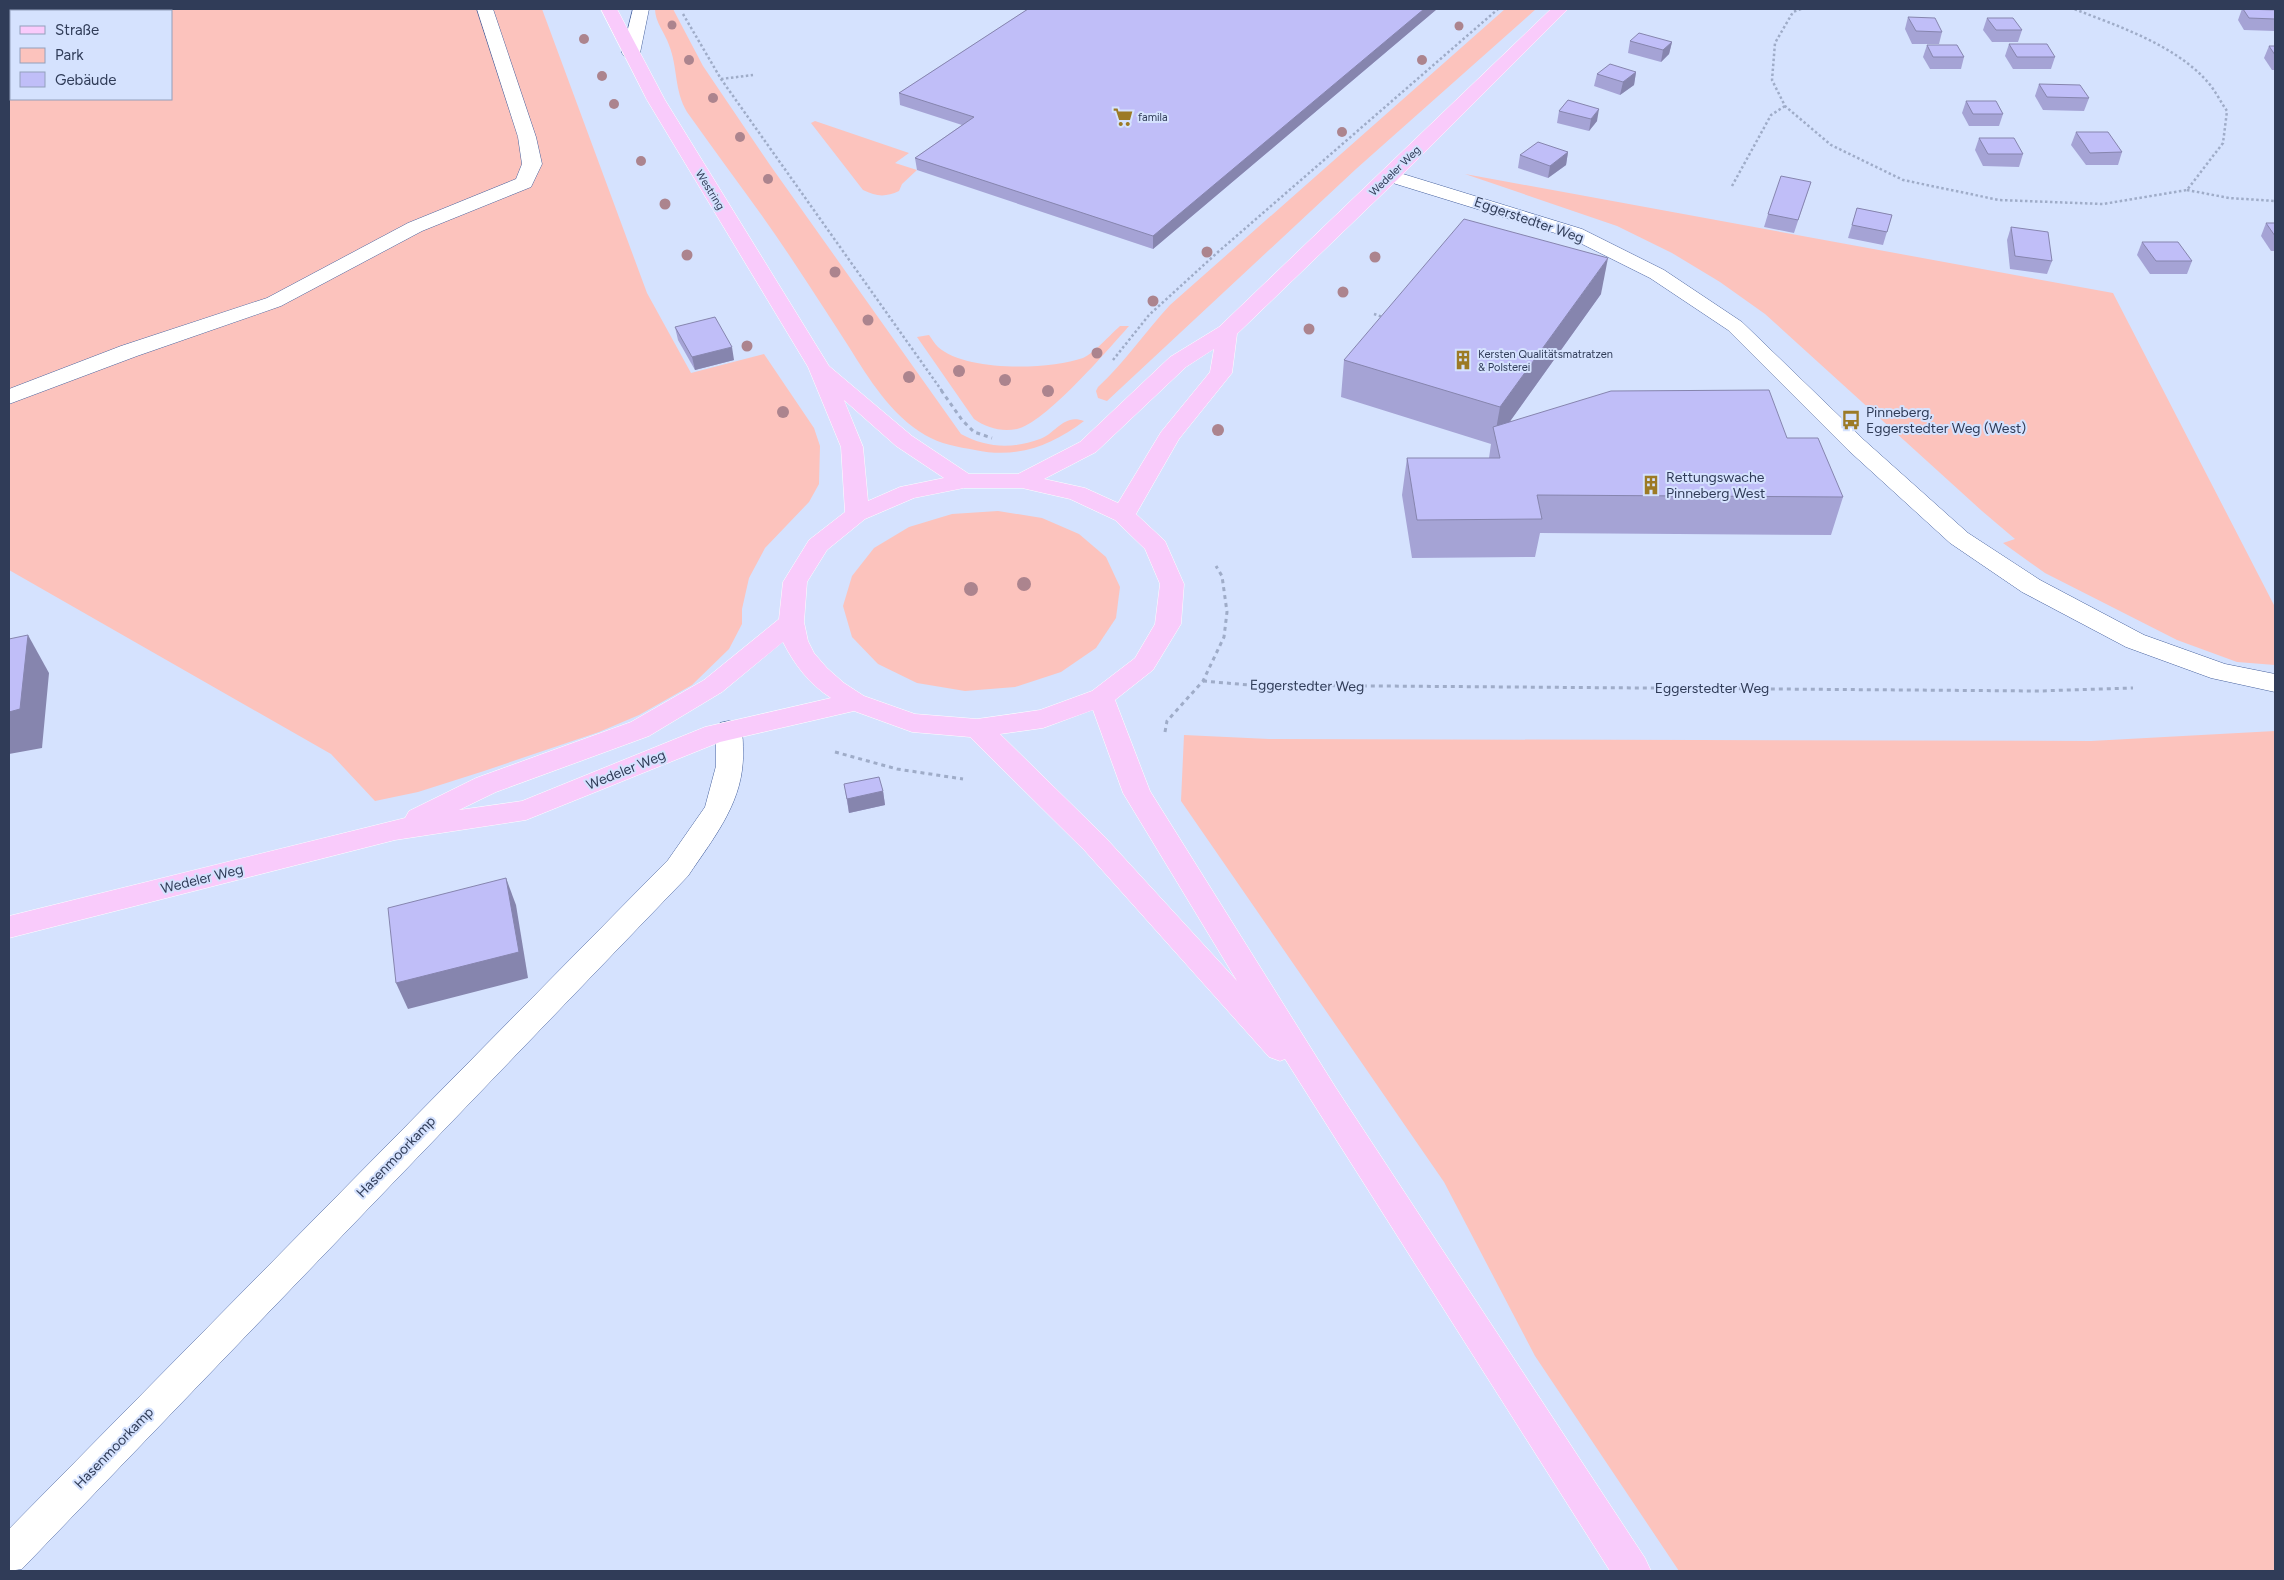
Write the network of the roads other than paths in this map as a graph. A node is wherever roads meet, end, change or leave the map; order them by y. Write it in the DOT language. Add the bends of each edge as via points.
graph roads {
  1 [pos="485,9"];
  2 [pos="609,9"];
  3 [pos="641,9"];
  4 [pos="1560,9"];
  5 [pos="631,53"];
  6 [pos="1390,176"];
  7 [pos="1227,332"];
  8 [pos="819,367"];
  9 [pos="9,397"];
  10 [pos="964,481"];
  11 [pos="1022,481"];
  12 [pos="857,514"];
  13 [pos="1123,515"];
  14 [pos="790,622"];
  15 [pos="2275,683"];
  16 [pos="1101,697"];
  17 [pos="855,702"];
  18 [pos="977,728"];
  19 [pos="729,730"];
  20 [pos="395,830"];
  21 [pos="9,928"];
  22 [pos="1325,1097"];
  23 [pos="9,1556"];
  24 [pos="1632,1571"];
  1 -- 9 [label="street" via="527,137 532,164 524,183 415,227 274,302"];
  2 -- 5 [label="main road, Westring"];
  3 -- 5 [label="street"];
  4 -- 6 [label="main road, Wedeler Weg"];
  5 -- 8 [label="main road, Westring"];
  6 -- 7 [label="main road, Wedeler Weg"];
  6 -- 15 [label="street, Eggerstedter Weg" via="1575,233 1657,274 1735,326 1856,444 1959,538 2031,586 2135,641 2220,672"];
  7 -- 11 [label="main road, Wedeler Weg" via="1178,362 1088,447"];
  7 -- 13 [label="main road" via="1221,373 1169,438"];
  8 -- 10 [label="main road, Westring" via="904,441"];
  8 -- 12 [label="main road, Westring" via="852,447"];
  10 -- 11 [label="main road"];
  10 -- 12 [label="main road" via="908,492"];
  11 -- 13 [label="main road" via="1077,493"];
  12 -- 14 [label="main road" via="818,545 795,582"];
  13 -- 16 [label="main road" via="1156,546 1172,584 1168,624 1144,664"];
  14 -- 17 [label="main road" via="804,658 835,689"];
  14 -- 20 [label="main road, Wedeler Weg" via="713,686 640,730 486,785"];
  16 -- 18 [label="main road" via="1043,719"];
  16 -- 22 [label="main road" via="1137,792"];
  17 -- 18 [label="main road" via="912,722"];
  17 -- 19 [label="main road, Wedeler Weg"];
  18 -- 22 [label="main road" via="1095,844"];
  19 -- 20 [label="main road, Wedeler Weg" via="526,810"];
  19 -- 23 [label="street, Hasenmoorkamp" via="730,766 718,809 678,868"];
  20 -- 21 [label="main road, Wedeler Weg"];
  22 -- 24 [label="main road"];
}
